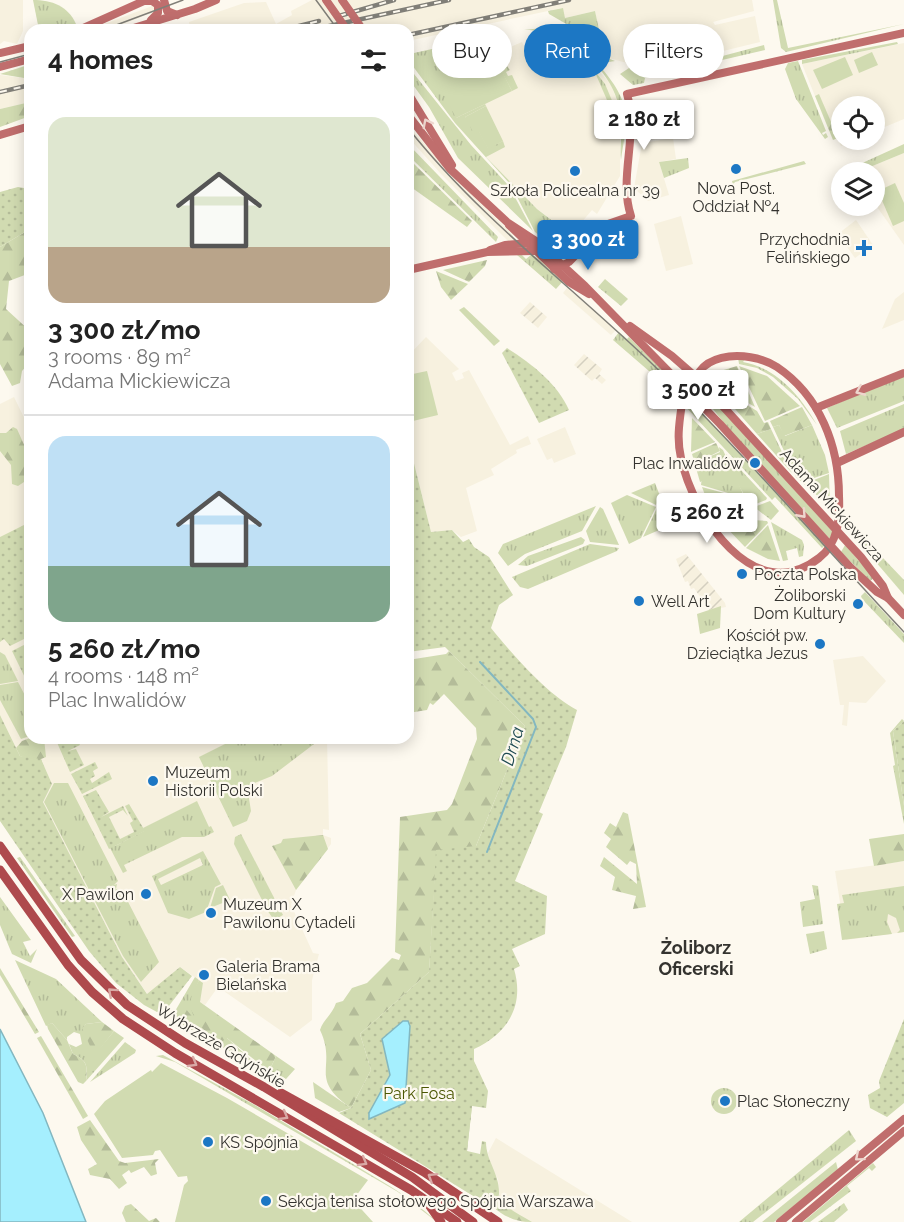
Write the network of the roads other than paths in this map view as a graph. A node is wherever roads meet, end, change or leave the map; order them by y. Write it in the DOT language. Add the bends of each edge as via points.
graph roads {
  1 [pos="164,0"];
  2 [pos="216,0"];
  3 [pos="326,0"];
  4 [pos="342,0"];
  5 [pos="145,1"];
  6 [pos="177,15"];
  7 [pos="93,24"];
  8 [pos="146,24"];
  9 [pos="344,24"];
  10 [pos="359,24"];
  11 [pos="904,33"];
  12 [pos="24,47"];
  13 [pos="0,53"];
  14 [pos="24,61"];
  15 [pos="0,67"];
  16 [pos="414,103"];
  17 [pos="414,123"];
  18 [pos="24,128"];
  19 [pos="0,135"];
  20 [pos="470,186"];
  21 [pos="507,222"];
  22 [pos="525,243"];
  23 [pos="537,249"];
  24 [pos="488,252"];
  25 [pos="559,268"];
  26 [pos="414,269"];
  27 [pos="615,316"];
  28 [pos="672,356"];
  29 [pos="660,363"];
  30 [pos="904,373"];
  31 [pos="696,377"];
  32 [pos="684,386"];
  33 [pos="696,399"];
  34 [pos="816,408"];
  35 [pos="904,432"];
  36 [pos="837,463"];
  37 [pos="837,531"];
  38 [pos="831,547"];
  39 [pos="888,598"];
  40 [pos="904,615"];
  41 [pos="0,846"];
  42 [pos="0,870"];
  43 [pos="264,1087"];
  44 [pos="904,1119"];
  45 [pos="904,1131"];
  46 [pos="886,1140"];
  47 [pos="424,1198"];
  48 [pos="441,1222"];
  49 [pos="457,1222"];
  50 [pos="473,1222"];
  51 [pos="498,1222"];
  52 [pos="780,1222"];
  53 [pos="796,1222"];
  1 -- 6 [label="main road" via="167,11"];
  2 -- 6 [label="main road"];
  3 -- 9 [label="main road, bridge"];
  4 -- 10 [label="main road, bridge"];
  5 -- 7 [label="main road"];
  5 -- 8 [label="main road" via="154,2 159,9 158,15"];
  6 -- 8 [label="main road"];
  11 -- 25 [label="main road" via="627,94 632,119 626,192 631,216 602,227"];
  12 -- 13 [label="main road"];
  14 -- 15 [label="main road"];
  20 -- 16 [label="main road, Adama Mickiewicza, one-way" via="442,151"];
  17 -- 20 [label="main road, Adama Mickiewicza" via="441,159"];
  18 -- 19 [label="main road"];
  20 -- 21 [label="main road, Adama Mickiewicza"];
  21 -- 22 [label="main road, Adama Mickiewicza"];
  21 -- 23 [label="main road, Adama Mickiewicza" via="530,237"];
  22 -- 23 [label="main road"];
  22 -- 24 [label="main road"];
  23 -- 24 [label="main road"];
  23 -- 25 [label="main road, Adama Mickiewicza"];
  24 -- 26 [label="main road"];
  25 -- 27 [label="main road, Adama Mickiewicza"];
  27 -- 28 [label="main road, Adama Mickiewicza"];
  27 -- 29 [label="main road, Adama Mickiewicza"];
  28 -- 29 [label="main road"];
  28 -- 31 [label="main road, Adama Mickiewicza"];
  29 -- 32 [label="main road, Adama Mickiewicza"];
  30 -- 34 [label="main road, one-way"];
  31 -- 33 [label="main road"];
  31 -- 34 [label="main road" via="707,364 722,357 751,356 781,370"];
  31 -- 37 [label="main road, Adama Mickiewicza"];
  32 -- 33 [label="main road, Adama Mickiewicza"];
  32 -- 38 [label="main road" via="678,431 680,457 698,507 717,535 751,563 780,573 807,566"];
  33 -- 38 [label="main road, Adama Mickiewicza, one-way"];
  34 -- 36 [label="main road" via="834,445"];
  35 -- 36 [label="main road"];
  36 -- 37 [label="main road"];
  37 -- 38 [label="main road"];
  37 -- 39 [label="main road, Adama Mickiewicza" via="872,570"];
  38 -- 39 [label="main road, Adama Mickiewicza"];
  39 -- 40 [label="main road, Adama Mickiewicza"];
  43 -- 41 [label="main road, Wybrzeże Gdyńskie, one-way" via="148,1020 109,989 73,949"];
  42 -- 47 [label="main road, Wybrzeże Gdyńskie, one-way" via="68,965 123,1019"];
  43 -- 50 [label="main road, Wybrzeże Gdyńskie" via="427,1187"];
  51 -- 43 [label="main road, one-way" via="424,1172 293,1099"];
  44 -- 46 [label="main road"];
  45 -- 46 [label="main road"];
  46 -- 52 [label="main road, one-way"];
  46 -- 53 [label="main road"];
  47 -- 48 [label="main road"];
  47 -- 49 [label="main road, Wybrzeże Gdyńskie"];
}
